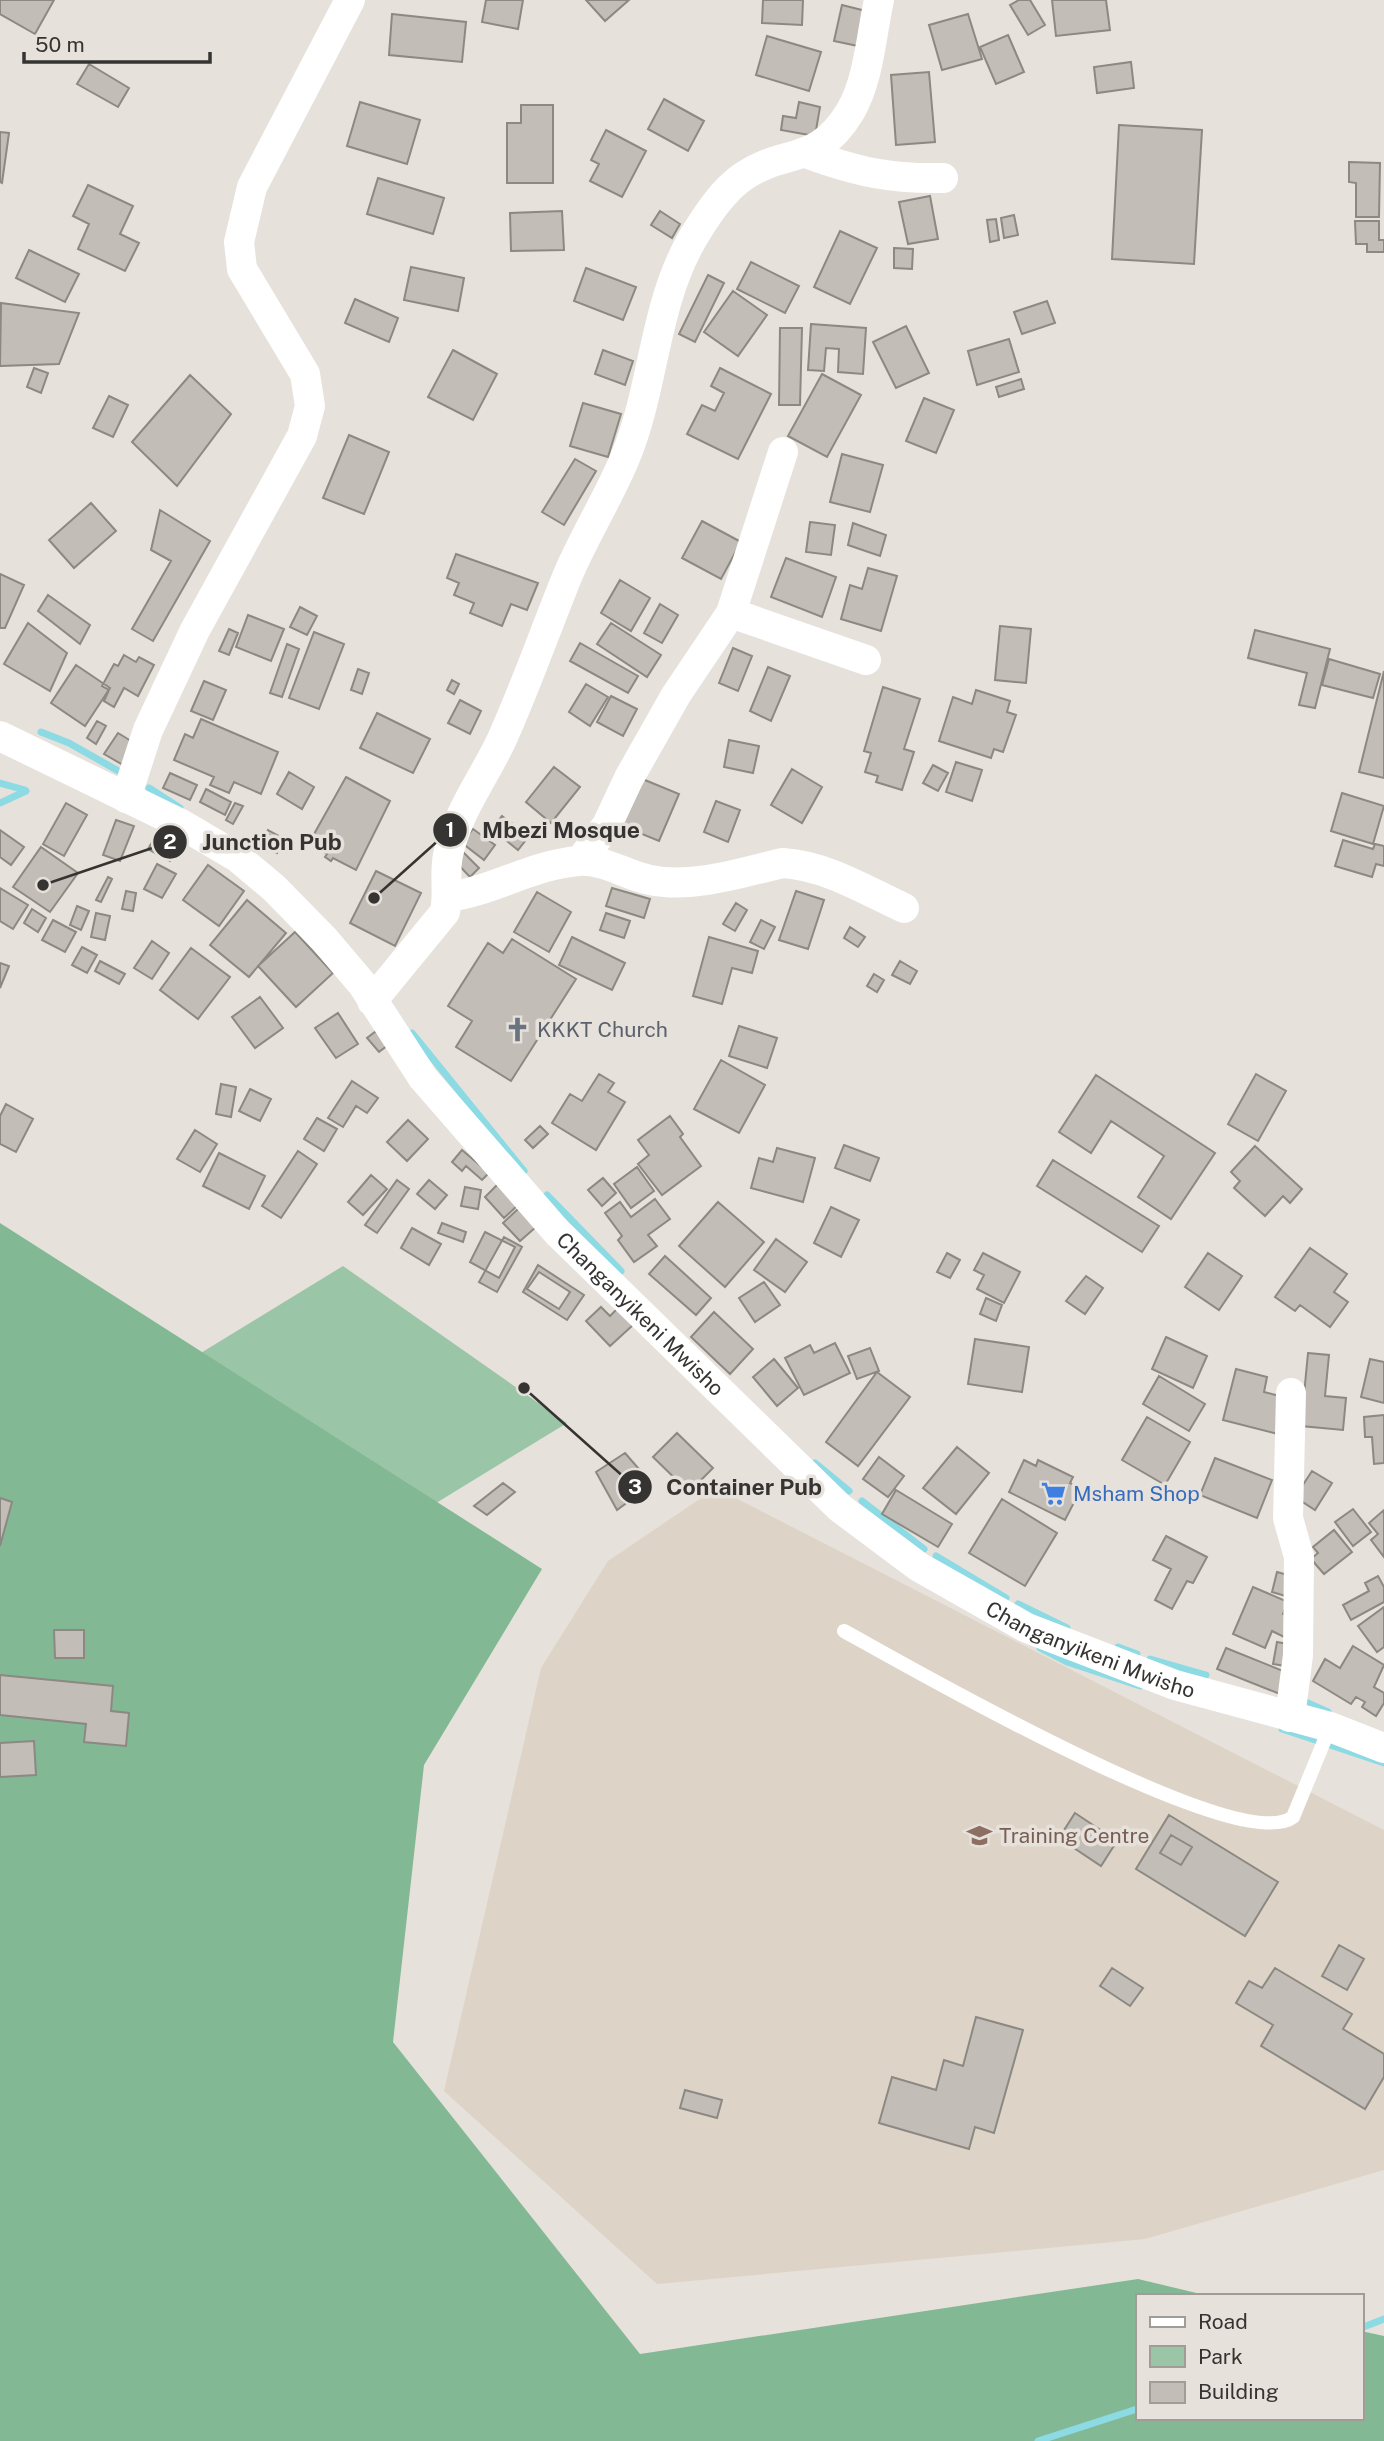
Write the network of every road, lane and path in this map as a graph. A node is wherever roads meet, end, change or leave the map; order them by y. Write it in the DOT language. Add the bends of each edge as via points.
graph roads {
  1 [pos="349,0"];
  2 [pos="879,0"];
  3 [pos="808,154"];
  4 [pos="943,178"];
  5 [pos="783,453"];
  6 [pos="731,613"];
  7 [pos="866,660"];
  8 [pos="0,736"];
  9 [pos="126,798"];
  10 [pos="581,860"];
  11 [pos="448,897"];
  12 [pos="904,908"];
  13 [pos="372,1001"];
  14 [pos="1291,1393"];
  15 [pos="844,1631"];
  16 [pos="1290,1717"];
  17 [pos="1330,1727"];
  18 [pos="1384,1748"];
  1 -- 9 [label="street" via="252,187 239,242 242,269 305,374 310,406 302,436 195,630 148,730"];
  2 -- 3 [label="street" via="862,85 851,111 835,133"];
  3 -- 4 [label="street" via="849,169 899,179"];
  3 -- 11 [label="street" via="769,164 737,182 693,237 678,268 651,356 642,411 625,459 568,575 501,741 454,836 448,855"];
  5 -- 6 [label="street"];
  6 -- 7 [label="street"];
  6 -- 10 [label="street" via="676,695 607,825"];
  8 -- 9 [label="street, Changanyikeni Mwisho"];
  9 -- 13 [label="street, Changanyikeni Mwisho" via="181,824 265,880 324,939"];
  10 -- 11 [label="street"];
  10 -- 12 [label="street" via="674,883 783,863 801,865"];
  11 -- 13 [label="street" via="445,912"];
  13 -- 16 [label="street, Changanyikeni Mwisho" via="424,1078 557,1232 840,1508 919,1567 1027,1628 1175,1685"];
  14 -- 16 [label="street" via="1288,1518 1299,1557 1298,1656"];
  15 -- 17 [label="lane" via="1043,1740 1168,1796 1247,1820 1293,1817"];
  16 -- 17 [label="street, Changanyikeni Mwisho"];
  17 -- 18 [label="street, Changanyikeni Mwisho"];
}
